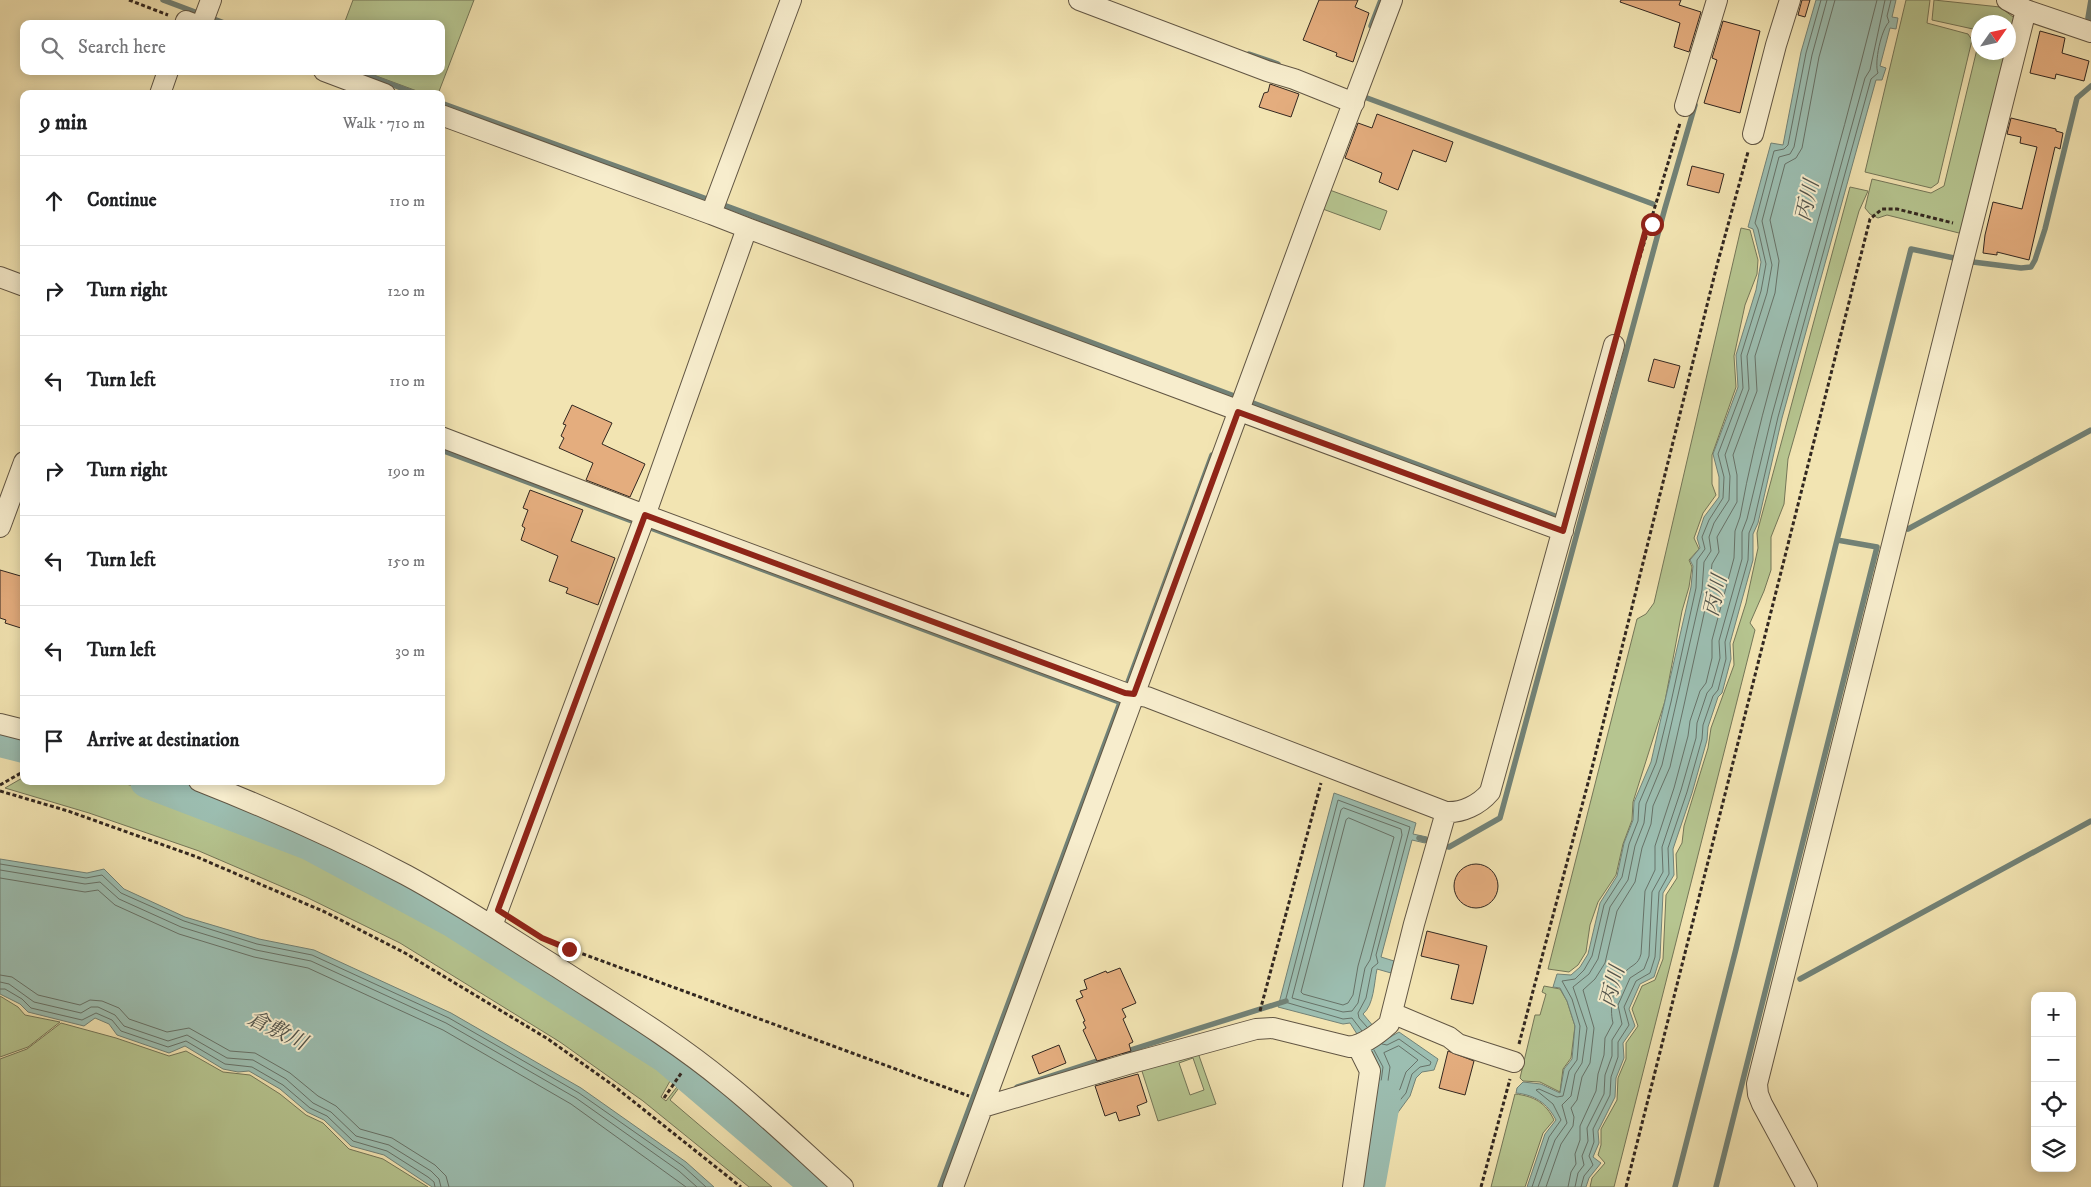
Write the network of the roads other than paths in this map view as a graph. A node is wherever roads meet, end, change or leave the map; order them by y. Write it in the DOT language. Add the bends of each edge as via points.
graph roads {
  1 [pos="791,0"];
  2 [pos="1079,0"];
  3 [pos="1392,0"];
  4 [pos="1717,0"];
  5 [pos="1790,0"];
  6 [pos="2006,0"];
  7 [pos="2026,10"];
  8 [pos="2091,32"];
  9 [pos="167,75"];
  10 [pos="335,75"];
  11 [pos="161,90"];
  12 [pos="374,90"];
  13 [pos="1352,98"];
  14 [pos="1685,106"];
  15 [pos="445,115"];
  16 [pos="1753,134"];
  17 [pos="714,207"];
  18 [pos="747,228"];
  19 [pos="0,277"];
  20 [pos="20,284"];
  21 [pos="1614,345"];
  22 [pos="1241,404"];
  23 [pos="445,439"];
  24 [pos="20,473"];
  25 [pos="643,521"];
  26 [pos="1565,524"];
  27 [pos="0,527"];
  28 [pos="1134,694"];
  29 [pos="0,724"];
  30 [pos="20,729"];
  31 [pos="209,785"];
  32 [pos="1446,812"];
  33 [pos="492,926"];
  34 [pos="1392,1013"];
  35 [pos="1360,1044"];
  36 [pos="1514,1062"];
  37 [pos="976,1101"];
  38 [pos="843,1187"];
  39 [pos="953,1187"];
  40 [pos="1353,1187"];
  41 [pos="1807,1187"];
  1 -- 17 [label="street"];
  2 -- 13 [label="street"];
  3 -- 13 [label="street"];
  4 -- 14 [label="street"];
  5 -- 16 [label="street"];
  6 -- 7 [label="street"];
  7 -- 8 [label="street"];
  7 -- 41 [label="street" via="1757,1084 1762,1104"];
  9 -- 11 [label="street"];
  10 -- 12 [label="street"];
  13 -- 22 [label="street"];
  15 -- 17 [label="street"];
  17 -- 18 [label="street"];
  18 -- 22 [label="street"];
  18 -- 25 [label="street"];
  19 -- 20 [label="street"];
  21 -- 26 [label="street"];
  22 -- 26 [label="street"];
  22 -- 28 [label="street"];
  23 -- 25 [label="street"];
  24 -- 27 [label="street"];
  25 -- 28 [label="street"];
  25 -- 33 [label="street"];
  26 -- 32 [label="street" via="1490,792 1459,813"];
  28 -- 32 [label="street"];
  28 -- 37 [label="street"];
  29 -- 30 [label="street"];
  31 -- 33 [label="street" via="341,842"];
  32 -- 34 [label="street"];
  33 -- 38 [label="street" via="693,1057 726,1082"];
  34 -- 35 [label="street" via="1389,1024"];
  34 -- 36 [label="street" via="1449,1037 1458,1044"];
  35 -- 37 [label="street" via="1350,1047 1273,1028 1256,1029"];
  35 -- 40 [label="street" via="1370,1071"];
  37 -- 39 [label="street"];
}
